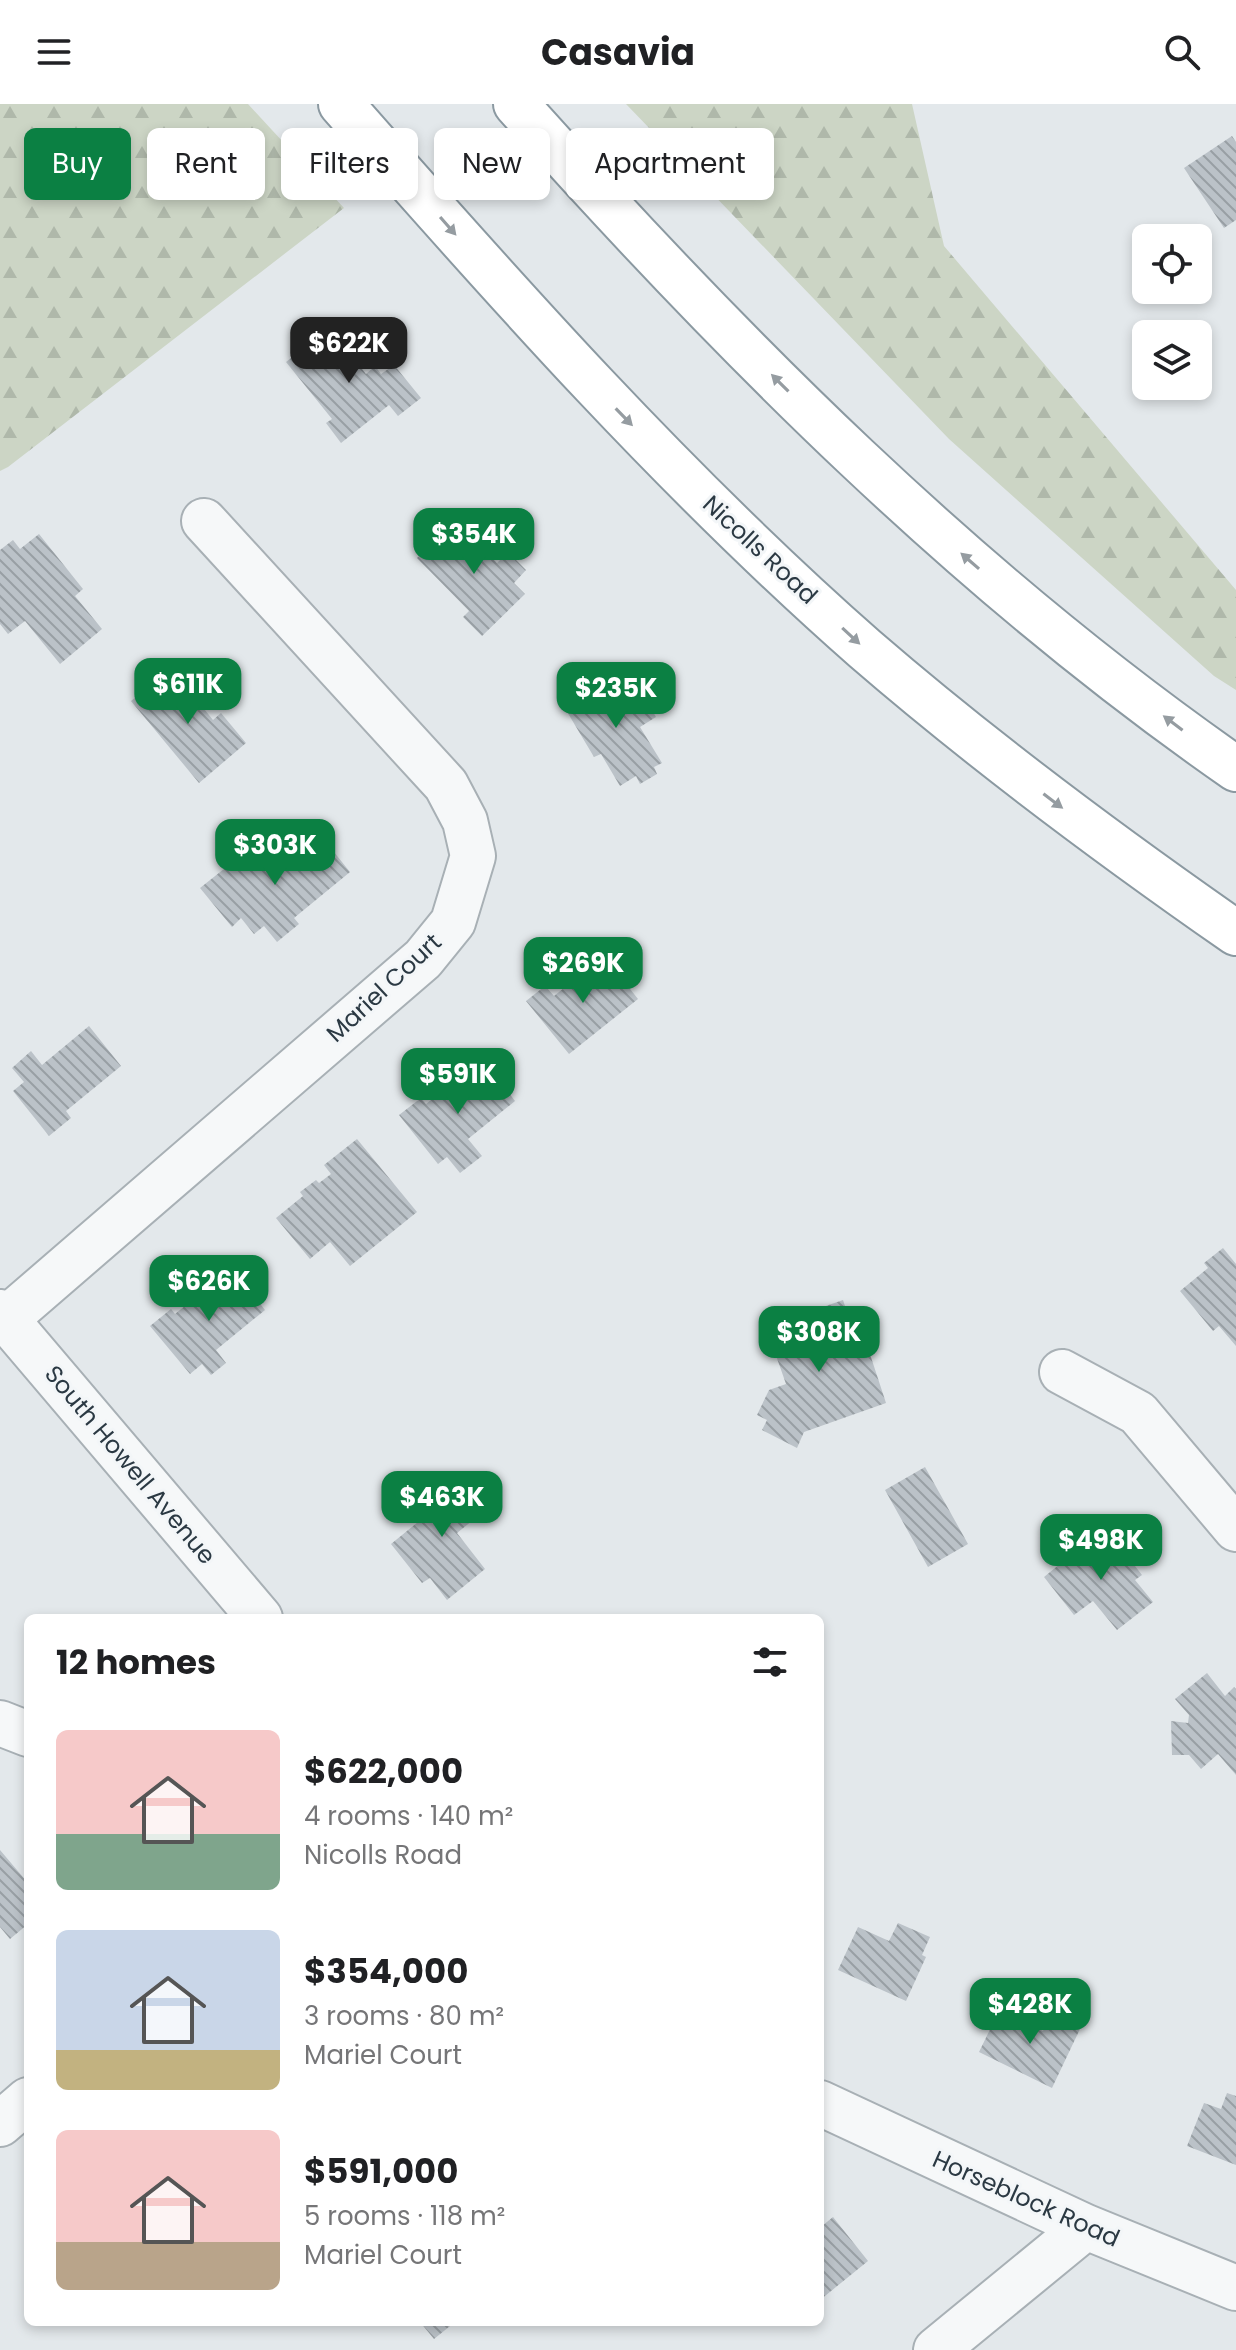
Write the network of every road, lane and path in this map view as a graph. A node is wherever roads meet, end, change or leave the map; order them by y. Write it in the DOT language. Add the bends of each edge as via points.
graph roads {
  1 [pos="341,104"];
  2 [pos="516,104"];
  3 [pos="204,521"];
  4 [pos="1236,769"];
  5 [pos="1236,933"];
  6 [pos="3,1316"];
  7 [pos="1062,1372"];
  8 [pos="1236,1529"];
  9 [pos="257,1614"];
  10 [pos="0,1723"];
  11 [pos="24,1732"];
  12 [pos="24,2103"];
  13 [pos="824,2105"];
  14 [pos="0,2124"];
  15 [pos="1086,2227"];
  16 [pos="1236,2288"];
  17 [pos="936,2350"];
  1 -- 5 [label="highway, Nicolls Road, one-way" via="580,372 766,557 962,731"];
  4 -- 2 [label="highway, one-way" via="1105,672 904,503 716,319"];
  3 -- 6 [label="street, Mariel Court" via="446,785 465,821 473,856 453,922 423,959"];
  6 -- 9 [label="street, South Howell Avenue"];
  7 -- 8 [label="street" via="1138,1413"];
  10 -- 11 [label="street"];
  12 -- 14 [label="street"];
  13 -- 15 [label="street, Horseblock Road"];
  15 -- 16 [label="street, Horseblock Road"];
  15 -- 17 [label="street"];
}
